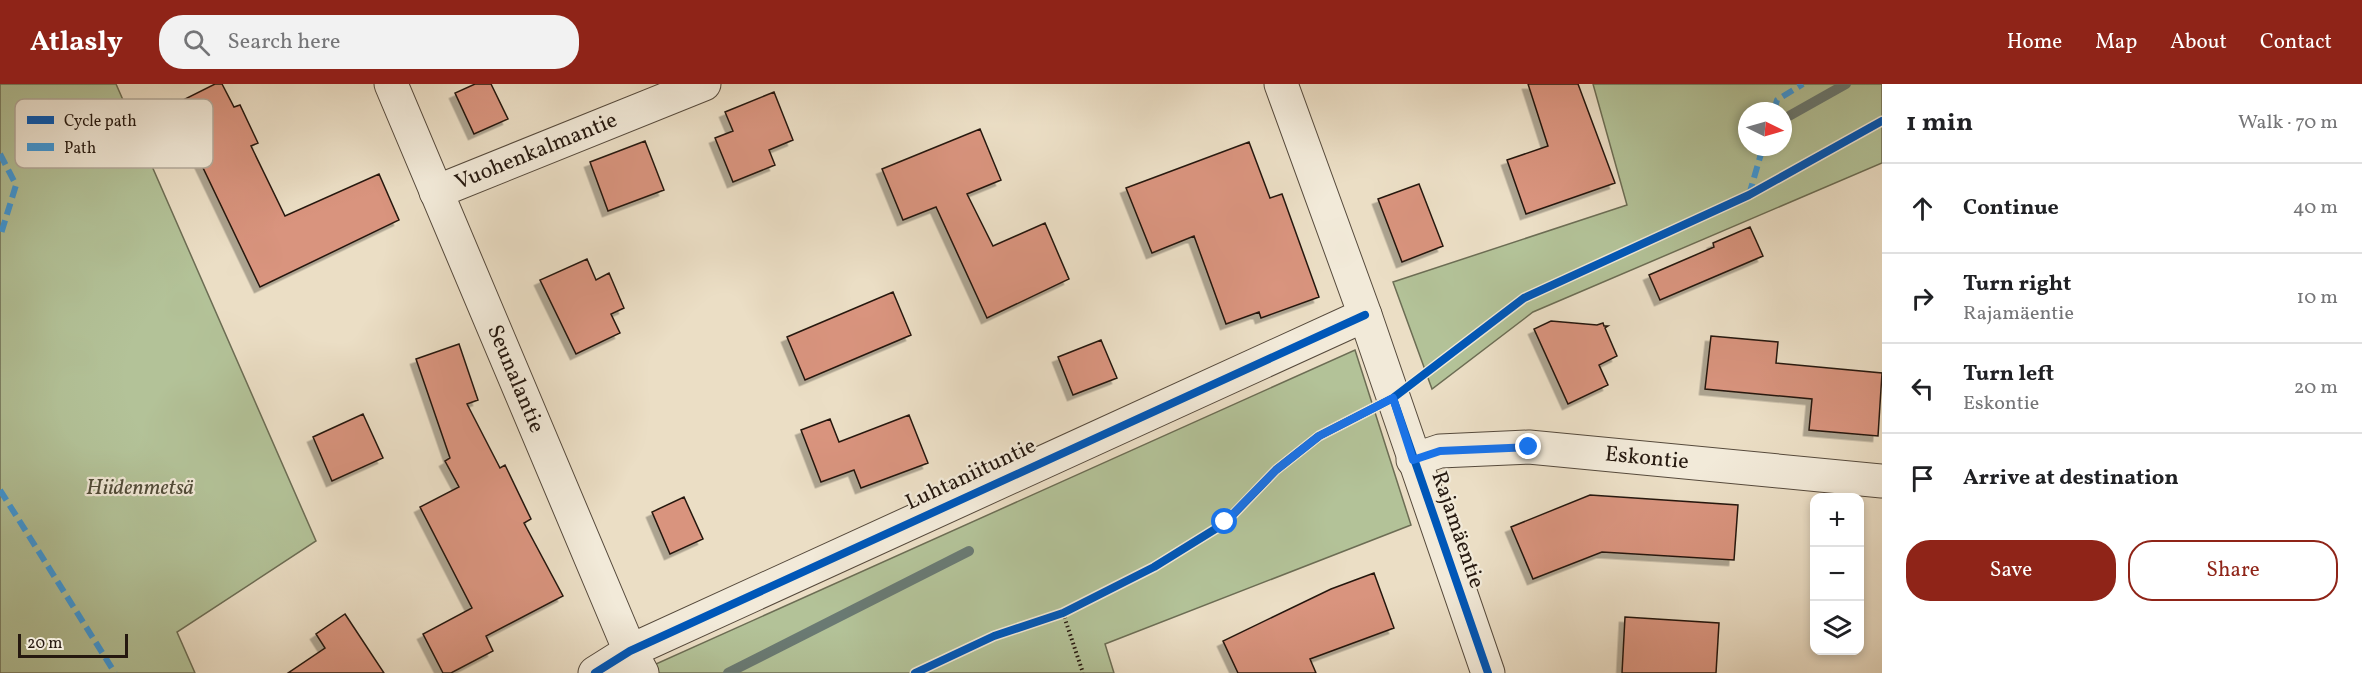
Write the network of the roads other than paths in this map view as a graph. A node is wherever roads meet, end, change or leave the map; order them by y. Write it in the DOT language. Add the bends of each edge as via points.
graph roads {
  1 [pos="391,84"];
  2 [pos="704,84"];
  3 [pos="1281,84"];
  4 [pos="436,192"];
  5 [pos="1365,315"];
  6 [pos="1413,460"];
  7 [pos="1882,481"];
  8 [pos="636,662"];
  9 [pos="595,673"];
  10 [pos="1488,673"];
  1 -- 4 [label="street, Seunalantie"];
  2 -- 4 [label="street, Vuohenkalmantie"];
  3 -- 5 [label="street, Rajamäentie"];
  4 -- 8 [label="street, Seunalantie"];
  5 -- 6 [label="street, Rajamäentie"];
  5 -- 8 [label="street, Luhtaniituntie"];
  6 -- 7 [label="street, Eskontie" via="1440,451 1529,447"];
  6 -- 10 [label="street, Rajamäentie"];
  8 -- 9 [label="street, Luhtaniituntie"];
}
